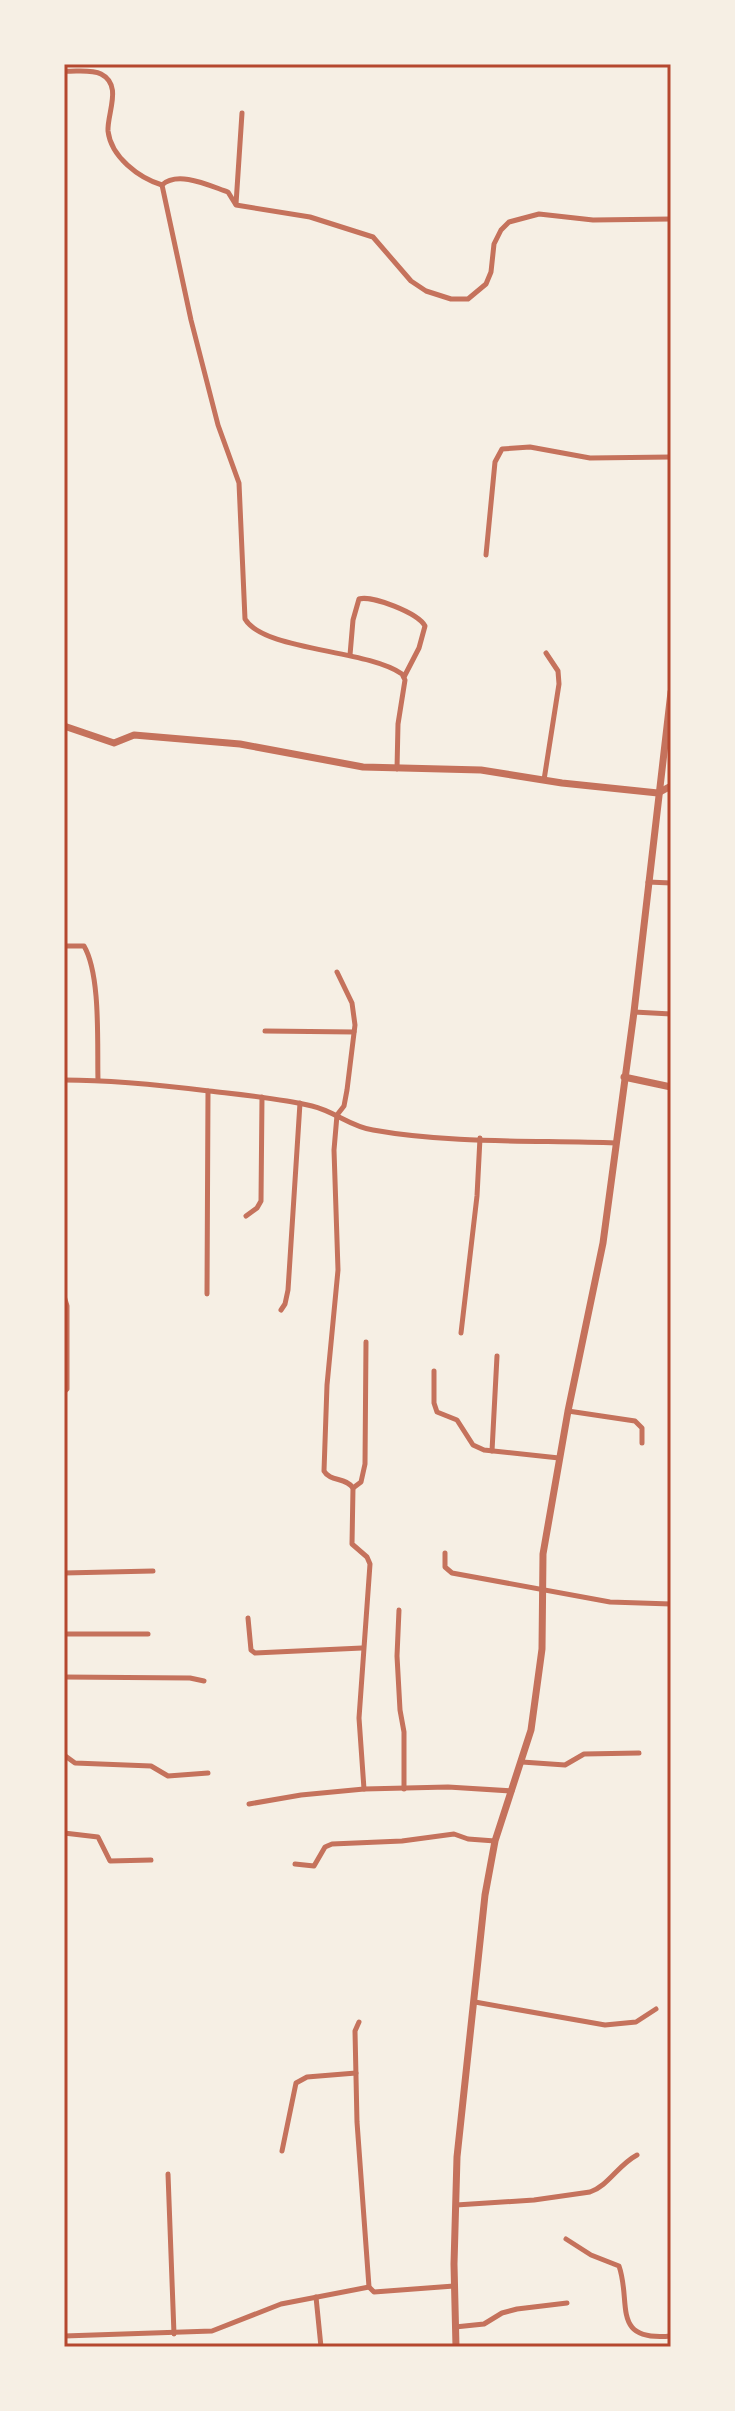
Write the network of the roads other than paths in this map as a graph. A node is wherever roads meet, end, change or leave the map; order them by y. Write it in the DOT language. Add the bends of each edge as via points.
graph roads {
  1 [pos="64,71"];
  2 [pos="242,113"];
  3 [pos="162,185"];
  4 [pos="236,205"];
  5 [pos="671,219"];
  6 [pos="671,457"];
  7 [pos="486,555"];
  8 [pos="546,653"];
  9 [pos="350,655"];
  10 [pos="404,677"];
  11 [pos="671,692"];
  12 [pos="64,726"];
  13 [pos="397,770"];
  14 [pos="544,780"];
  15 [pos="671,786"];
  16 [pos="658,793"];
  17 [pos="648,882"];
  18 [pos="671,883"];
  19 [pos="64,946"];
  20 [pos="337,972"];
  21 [pos="634,1012"];
  22 [pos="671,1014"];
  23 [pos="265,1031"];
  24 [pos="354,1032"];
  25 [pos="624,1077"];
  26 [pos="64,1080"];
  27 [pos="98,1080"];
  28 [pos="671,1087"];
  29 [pos="208,1091"];
  30 [pos="262,1097"];
  31 [pos="300,1103"];
  32 [pos="337,1115"];
  33 [pos="480,1138"];
  34 [pos="616,1143"];
  35 [pos="246,1216"];
  36 [pos="207,1294"];
  37 [pos="64,1296"];
  38 [pos="281,1310"];
  39 [pos="461,1333"];
  40 [pos="366,1342"];
  41 [pos="497,1356"];
  42 [pos="434,1371"];
  43 [pos="64,1392"];
  44 [pos="568,1411"];
  45 [pos="642,1443"];
  46 [pos="492,1451"];
  47 [pos="559,1458"];
  48 [pos="353,1488"];
  49 [pos="445,1553"];
  50 [pos="153,1571"];
  51 [pos="64,1573"];
  52 [pos="542,1590"];
  53 [pos="671,1604"];
  54 [pos="399,1610"];
  55 [pos="248,1618"];
  56 [pos="64,1634"];
  57 [pos="148,1634"];
  58 [pos="362,1648"];
  59 [pos="64,1677"];
  60 [pos="204,1681"];
  61 [pos="639,1753"];
  62 [pos="64,1755"];
  63 [pos="522,1762"];
  64 [pos="208,1773"];
  65 [pos="364,1789"];
  66 [pos="404,1789"];
  67 [pos="513,1791"];
  68 [pos="249,1804"];
  69 [pos="64,1833"];
  70 [pos="495,1841"];
  71 [pos="151,1860"];
  72 [pos="295,1864"];
  73 [pos="475,2002"];
  74 [pos="656,2009"];
  75 [pos="359,2022"];
  76 [pos="356,2073"];
  77 [pos="282,2151"];
  78 [pos="637,2155"];
  79 [pos="168,2174"];
  80 [pos="455,2205"];
  81 [pos="566,2239"];
  82 [pos="454,2286"];
  83 [pos="369,2287"];
  84 [pos="316,2297"];
  85 [pos="567,2303"];
  86 [pos="455,2327"];
  87 [pos="174,2334"];
  88 [pos="64,2336"];
  89 [pos="671,2336"];
  90 [pos="321,2347"];
  91 [pos="456,2347"];
  1 -- 3 [label="street" via="95,72 108,79 113,100 108,131 117,154 141,176"];
  2 -- 4 [label="street"];
  3 -- 4 [label="street" via="177,179 199,183 228,192"];
  3 -- 9 [label="street" via="218,425 239,483 245,619 260,633"];
  4 -- 5 [label="street" via="310,217 373,237 411,281 451,299 468,299 486,284 494,244 509,222 539,214"];
  6 -- 7 [label="street" via="590,458 530,447 502,449 495,462"];
  8 -- 14 [label="street" via="558,671 559,684"];
  9 -- 10 [label="street"];
  9 -- 10 [label="street" via="359,599 371,598 416,615 425,626 424,634"];
  10 -- 13 [label="street"];
  11 -- 16 [label="street"];
  12 -- 13 [label="street" via="114,743 134,735 240,744"];
  13 -- 14 [label="street" via="481,770"];
  14 -- 16 [label="street"];
  15 -- 16 [label="street"];
  16 -- 17 [label="street"];
  17 -- 18 [label="street"];
  17 -- 21 [label="street"];
  19 -- 27 [label="street" via="84,946 88,953 96,998"];
  20 -- 24 [label="street" via="352,1003"];
  21 -- 22 [label="street"];
  21 -- 25 [label="street"];
  23 -- 24 [label="street"];
  24 -- 32 [label="street" via="346,1098"];
  25 -- 28 [label="street"];
  25 -- 34 [label="street"];
  26 -- 27 [label="street"];
  27 -- 29 [label="street"];
  29 -- 30 [label="street"];
  29 -- 36 [label="street"];
  30 -- 31 [label="street"];
  30 -- 35 [label="street" via="261,1201"];
  31 -- 32 [label="street"];
  31 -- 38 [label="street" via="288,1290"];
  32 -- 33 [label="street" via="371,1130"];
  32 -- 48 [label="street" via="333,1170 338,1270 324,1471"];
  33 -- 34 [label="street"];
  33 -- 39 [label="street"];
  34 -- 44 [label="street" via="603,1243"];
  37 -- 43 [label="street"];
  40 -- 48 [label="street" via="365,1464 361,1482"];
  41 -- 46 [label="street"];
  42 -- 46 [label="street" via="437,1412 457,1420 473,1445"];
  44 -- 45 [label="street" via="635,1421 642,1428"];
  44 -- 47 [label="street"];
  46 -- 47 [label="street"];
  47 -- 52 [label="street"];
  48 -- 58 [label="street" via="352,1544 370,1564"];
  49 -- 52 [label="street" via="448,1572"];
  50 -- 51 [label="street"];
  52 -- 53 [label="street" via="610,1602"];
  52 -- 63 [label="street" via="539,1682"];
  54 -- 66 [label="street"];
  55 -- 58 [label="street" via="255,1653"];
  56 -- 57 [label="street"];
  58 -- 65 [label="street"];
  59 -- 60 [label="street"];
  61 -- 63 [label="street" via="584,1754 565,1765"];
  62 -- 64 [label="street" via="75,1763 151,1766 168,1776"];
  63 -- 67 [label="street"];
  65 -- 66 [label="street"];
  65 -- 68 [label="street"];
  66 -- 67 [label="street"];
  67 -- 70 [label="street"];
  69 -- 71 [label="street" via="98,1837 110,1861"];
  70 -- 72 [label="street" via="449,1834 332,1844 314,1866"];
  70 -- 73 [label="street"];
  73 -- 74 [label="street" via="605,2025 636,2022"];
  73 -- 80 [label="street"];
  75 -- 76 [label="street"];
  76 -- 77 [label="street" via="307,2077 296,2083"];
  76 -- 83 [label="street"];
  78 -- 80 [label="street" via="598,2190"];
  79 -- 87 [label="street"];
  80 -- 82 [label="street"];
  81 -- 89 [label="street" via="619,2266 624,2310 634,2330 648,2337"];
  82 -- 83 [label="street" via="374,2292"];
  82 -- 86 [label="street"];
  83 -- 84 [label="street"];
  84 -- 87 [label="street" via="281,2304 218,2330"];
  84 -- 90 [label="street"];
  85 -- 86 [label="street" via="517,2309 484,2324"];
  86 -- 91 [label="street"];
  87 -- 88 [label="street"];
}
